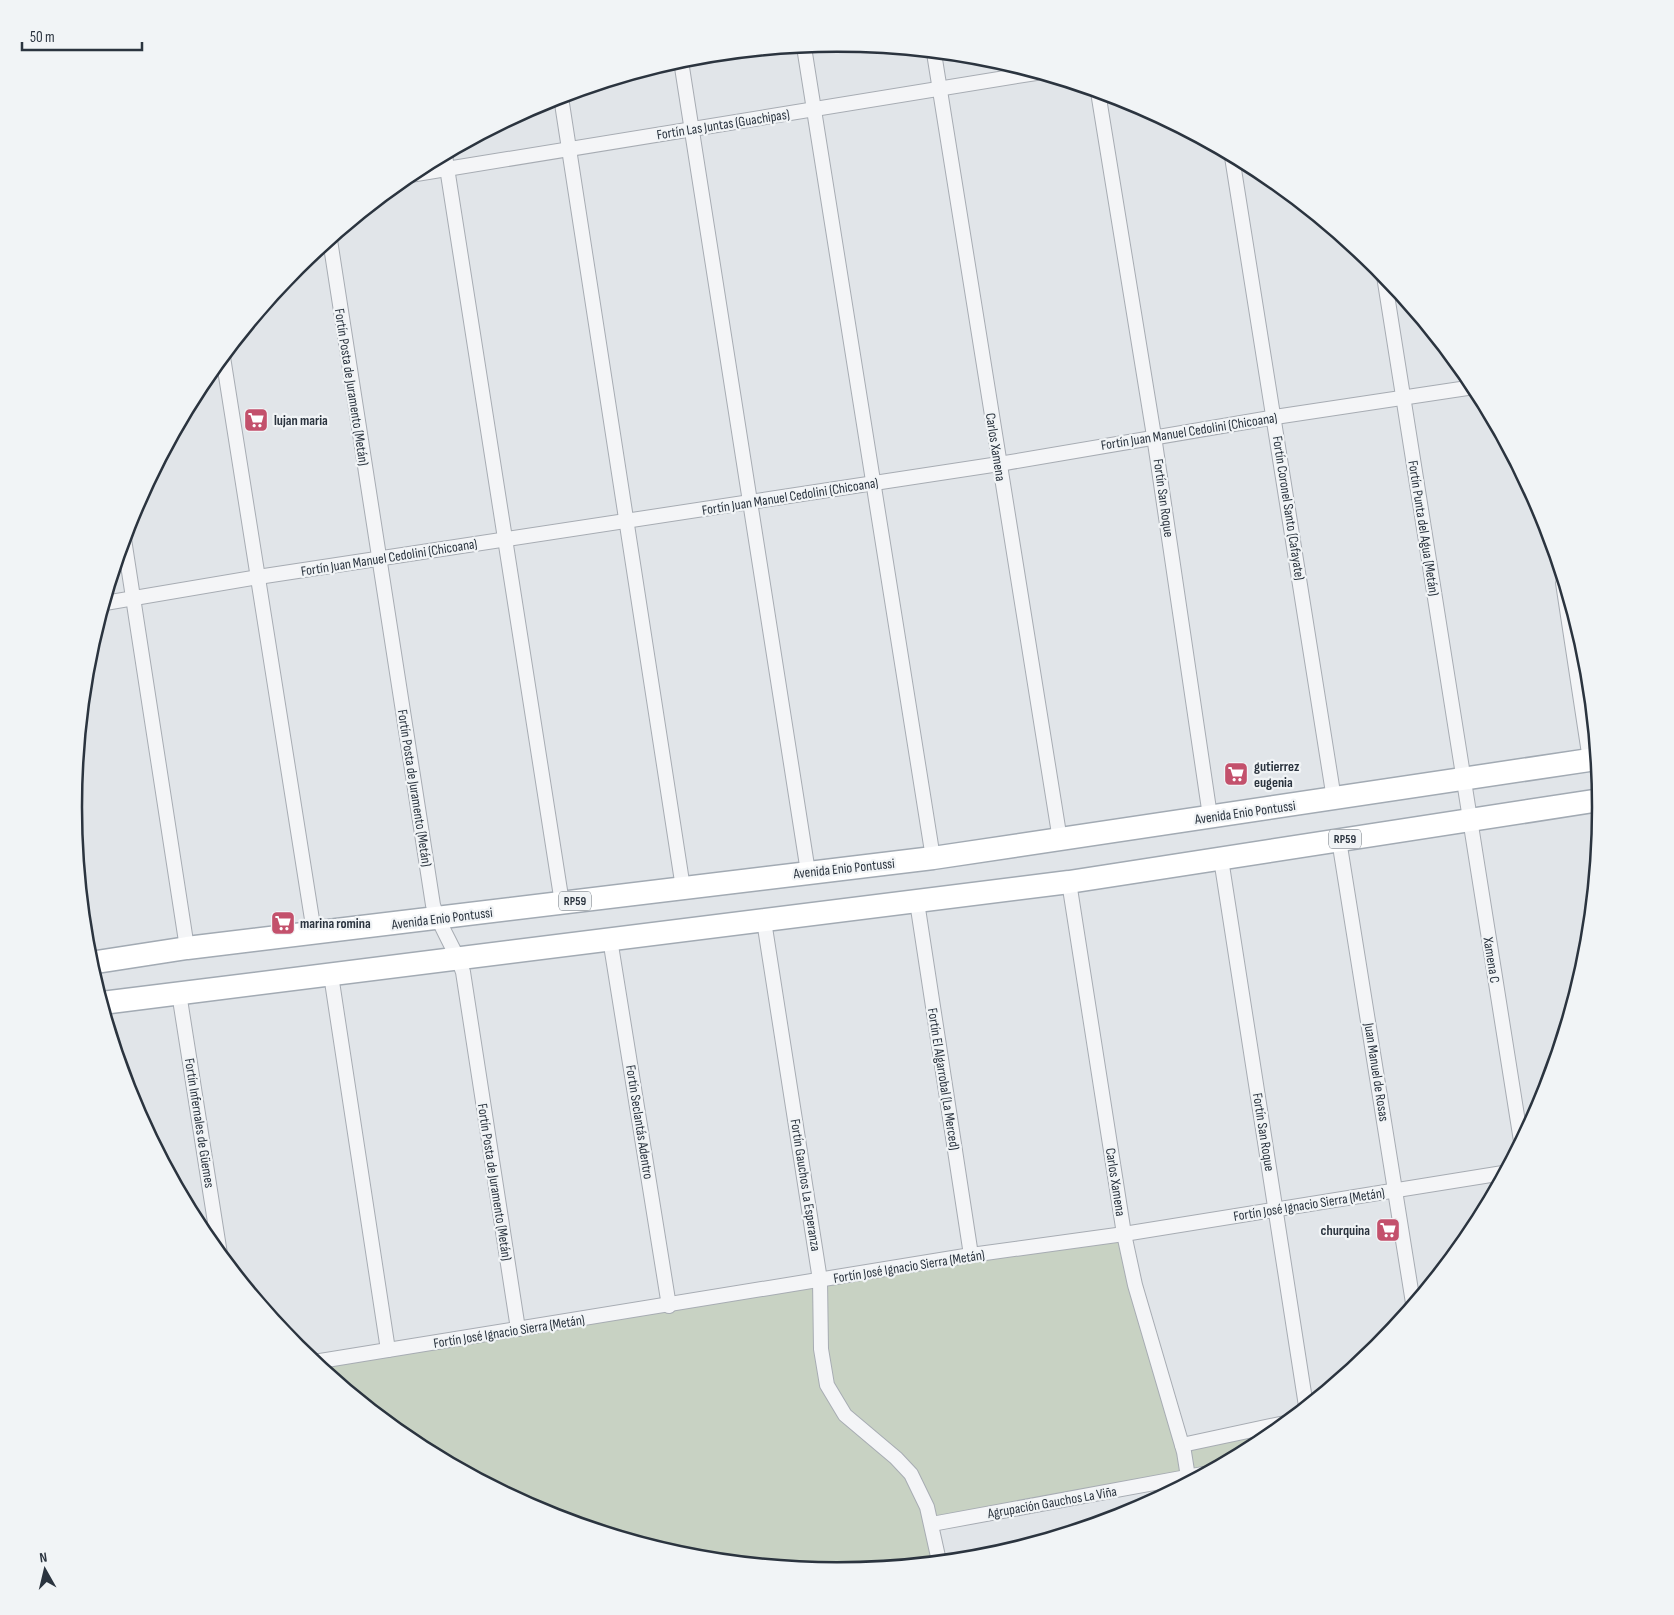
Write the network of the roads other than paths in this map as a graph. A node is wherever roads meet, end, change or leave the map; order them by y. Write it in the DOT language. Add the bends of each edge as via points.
graph roads {
  1 [pos="805,53"];
  2 [pos="935,59"];
  3 [pos="682,69"];
  4 [pos="1023,76"];
  5 [pos="939,88"];
  6 [pos="1099,100"];
  7 [pos="562,105"];
  8 [pos="814,109"];
  9 [pos="692,129"];
  10 [pos="569,149"];
  11 [pos="447,162"];
  12 [pos="1233,166"];
  13 [pos="448,169"];
  14 [pos="431,172"];
  15 [pos="331,247"];
  16 [pos="1386,290"];
  17 [pos="225,367"];
  18 [pos="1465,388"];
  19 [pos="1404,399"];
  20 [pos="1275,417"];
  21 [pos="1154,436"];
  22 [pos="999,464"];
  23 [pos="872,483"];
  24 [pos="751,502"];
  25 [pos="626,521"];
  26 [pos="504,539"];
  27 [pos="126,554"];
  28 [pos="379,559"];
  29 [pos="258,577"];
  30 [pos="133,598"];
  31 [pos="111,602"];
  32 [pos="1573,643"];
  33 [pos="1587,726"];
  34 [pos="1590,759"];
  35 [pos="1463,780"];
  36 [pos="1334,799"];
  37 [pos="1592,805"];
  38 [pos="1210,816"];
  39 [pos="1470,820"];
  40 [pos="1060,840"];
  41 [pos="1339,840"];
  42 [pos="933,858"];
  43 [pos="1221,859"];
  44 [pos="808,872"];
  45 [pos="1069,882"];
  46 [pos="683,888"];
  47 [pos="917,902"];
  48 [pos="562,903"];
  49 [pos="437,919"];
  50 [pos="764,921"];
  51 [pos="314,932"];
  52 [pos="610,939"];
  53 [pos="187,948"];
  54 [pos="458,958"];
  55 [pos="99,962"];
  56 [pos="331,975"];
  57 [pos="179,993"];
  58 [pos="108,1002"];
  59 [pos="1519,1130"];
  60 [pos="1497,1174"];
  61 [pos="1396,1191"];
  62 [pos="1276,1209"];
  63 [pos="1124,1234"];
  64 [pos="218,1239"];
  65 [pos="970,1256"];
  66 [pos="820,1280"];
  67 [pos="1412,1297"];
  68 [pos="669,1306"];
  69 [pos="518,1329"];
  70 [pos="388,1350"];
  71 [pos="324,1360"];
  72 [pos="1305,1399"];
  73 [pos="1268,1427"];
  74 [pos="1182,1445"];
  75 [pos="1188,1476"];
  76 [pos="1184,1478"];
  77 [pos="932,1524"];
  78 [pos="938,1556"];
  1 -- 8 [label="street"];
  2 -- 5 [label="street, Carlos Xamena"];
  3 -- 9 [label="street"];
  4 -- 5 [label="street, Fortín Las Juntas (Guachipas)"];
  5 -- 8 [label="street, Fortín Las Juntas (Guachipas)"];
  5 -- 22 [label="street, Carlos Xamena"];
  6 -- 21 [label="street, Fortín San Roque"];
  7 -- 10 [label="street"];
  8 -- 9 [label="street, Fortín Las Juntas (Guachipas)"];
  8 -- 23 [label="street"];
  9 -- 10 [label="street, Fortín Las Juntas (Guachipas)"];
  9 -- 24 [label="street"];
  10 -- 13 [label="street, Fortín Las Juntas (Guachipas)"];
  10 -- 25 [label="street"];
  11 -- 13 [label="street"];
  12 -- 20 [label="street, Fortín Coronel Santo (Cafayate)"];
  13 -- 14 [label="street, Fortín Las Juntas (Guachipas)"];
  13 -- 26 [label="street"];
  15 -- 28 [label="street, Fortín Posta de Juramento (Metán)"];
  16 -- 19 [label="street, Fortín Punta del Agua (Metán)"];
  17 -- 29 [label="street"];
  18 -- 19 [label="street, Fortín Juan Manuel Cedolini (Chicoana)"];
  19 -- 20 [label="street, Fortín Juan Manuel Cedolini (Chicoana)"];
  19 -- 35 [label="street, Fortín Punta del Agua (Metán)"];
  20 -- 21 [label="street, Fortín Juan Manuel Cedolini (Chicoana)"];
  20 -- 36 [label="street, Fortín Coronel Santo (Cafayate)"];
  21 -- 22 [label="street, Fortín Juan Manuel Cedolini (Chicoana)"];
  21 -- 38 [label="street, Fortín San Roque"];
  22 -- 23 [label="street, Fortín Juan Manuel Cedolini (Chicoana)"];
  22 -- 40 [label="street, Carlos Xamena"];
  23 -- 24 [label="street, Fortín Juan Manuel Cedolini (Chicoana)"];
  23 -- 42 [label="street"];
  24 -- 25 [label="street, Fortín Juan Manuel Cedolini (Chicoana)"];
  24 -- 44 [label="street"];
  25 -- 26 [label="street, Fortín Juan Manuel Cedolini (Chicoana)"];
  25 -- 46 [label="street"];
  26 -- 28 [label="street, Fortín Juan Manuel Cedolini (Chicoana)"];
  26 -- 48 [label="street"];
  27 -- 30 [label="street"];
  28 -- 29 [label="street, Fortín Juan Manuel Cedolini (Chicoana)"];
  28 -- 49 [label="street, Fortín Posta de Juramento (Metán)"];
  29 -- 30 [label="street, Fortín Juan Manuel Cedolini (Chicoana)"];
  29 -- 51 [label="street"];
  30 -- 31 [label="street, Fortín Juan Manuel Cedolini (Chicoana)"];
  30 -- 53 [label="street"];
  32 -- 33 [label="street"];
  34 -- 35 [label="main road, Avenida Enio Pontussi / RP59"];
  35 -- 36 [label="main road, Avenida Enio Pontussi / RP59"];
  35 -- 39 [label="street, Xamena C"];
  36 -- 38 [label="main road, Avenida Enio Pontussi / RP59"];
  37 -- 39 [label="main road, RP59"];
  38 -- 40 [label="main road, Avenida Enio Pontussi / RP59"];
  39 -- 41 [label="main road, RP59"];
  39 -- 59 [label="street, Xamena C"];
  40 -- 42 [label="main road, Avenida Enio Pontussi / RP59"];
  41 -- 43 [label="main road, RP59"];
  41 -- 61 [label="street, Juan Manuel de Rosas"];
  42 -- 44 [label="main road, Avenida Enio Pontussi / RP59"];
  43 -- 45 [label="main road, RP59"];
  43 -- 62 [label="street, Fortín San Roque"];
  44 -- 46 [label="main road, Avenida Enio Pontussi / RP59"];
  45 -- 47 [label="main road, RP59"];
  45 -- 63 [label="street, Carlos Xamena"];
  46 -- 48 [label="main road, Avenida Enio Pontussi / RP59"];
  47 -- 50 [label="main road, RP59"];
  47 -- 65 [label="street, Fortín El Algarrobal (La Merced)"];
  48 -- 49 [label="main road, Avenida Enio Pontussi / RP59"];
  49 -- 51 [label="main road, Avenida Enio Pontussi / RP59"];
  49 -- 54 [label="street, Fortín Posta de Juramento (Metán)"];
  50 -- 52 [label="main road, RP59"];
  50 -- 66 [label="street, Fortín Gauchos La Esperanza"];
  51 -- 53 [label="main road, Avenida Enio Pontussi / RP59"];
  52 -- 54 [label="main road, RP59"];
  52 -- 68 [label="street, Fortín Seclantás Adentro"];
  53 -- 55 [label="main road, Avenida Enio Pontussi / RP59"];
  54 -- 56 [label="main road, RP59"];
  54 -- 69 [label="street, Fortín Posta de Juramento (Metán)" via="463,972"];
  56 -- 57 [label="main road, RP59"];
  56 -- 70 [label="street"];
  57 -- 58 [label="main road, RP59"];
  57 -- 64 [label="street, Fortín Infernales de Güemes"];
  60 -- 61 [label="street, Fortín José Ignacio Sierra (Metán)"];
  61 -- 62 [label="street, Fortín José Ignacio Sierra (Metán)"];
  61 -- 67 [label="street, Juan Manuel de Rosas"];
  62 -- 63 [label="street, Fortín José Ignacio Sierra (Metán)"];
  62 -- 72 [label="street, Fortín San Roque"];
  63 -- 65 [label="street, Fortín José Ignacio Sierra (Metán)"];
  63 -- 74 [label="street, Carlos Xamena" via="1135,1285"];
  65 -- 66 [label="street, Fortín José Ignacio Sierra (Metán)"];
  66 -- 68 [label="street, Fortín José Ignacio Sierra (Metán)"];
  66 -- 77 [label="street, Fortín Gauchos La Esperanza" via="821,1348 827,1384 845,1414 911,1474"];
  68 -- 69 [label="street, Fortín José Ignacio Sierra (Metán)"];
  69 -- 70 [label="street, Fortín José Ignacio Sierra (Metán)"];
  70 -- 71 [label="street, Fortín José Ignacio Sierra (Metán)"];
  73 -- 74 [label="street"];
  74 -- 75 [label="street, Carlos Xamena"];
  76 -- 77 [label="street, Agrupación Gauchos La Viña"];
  77 -- 78 [label="street, Fortín Gauchos La Esperanza"];
}
